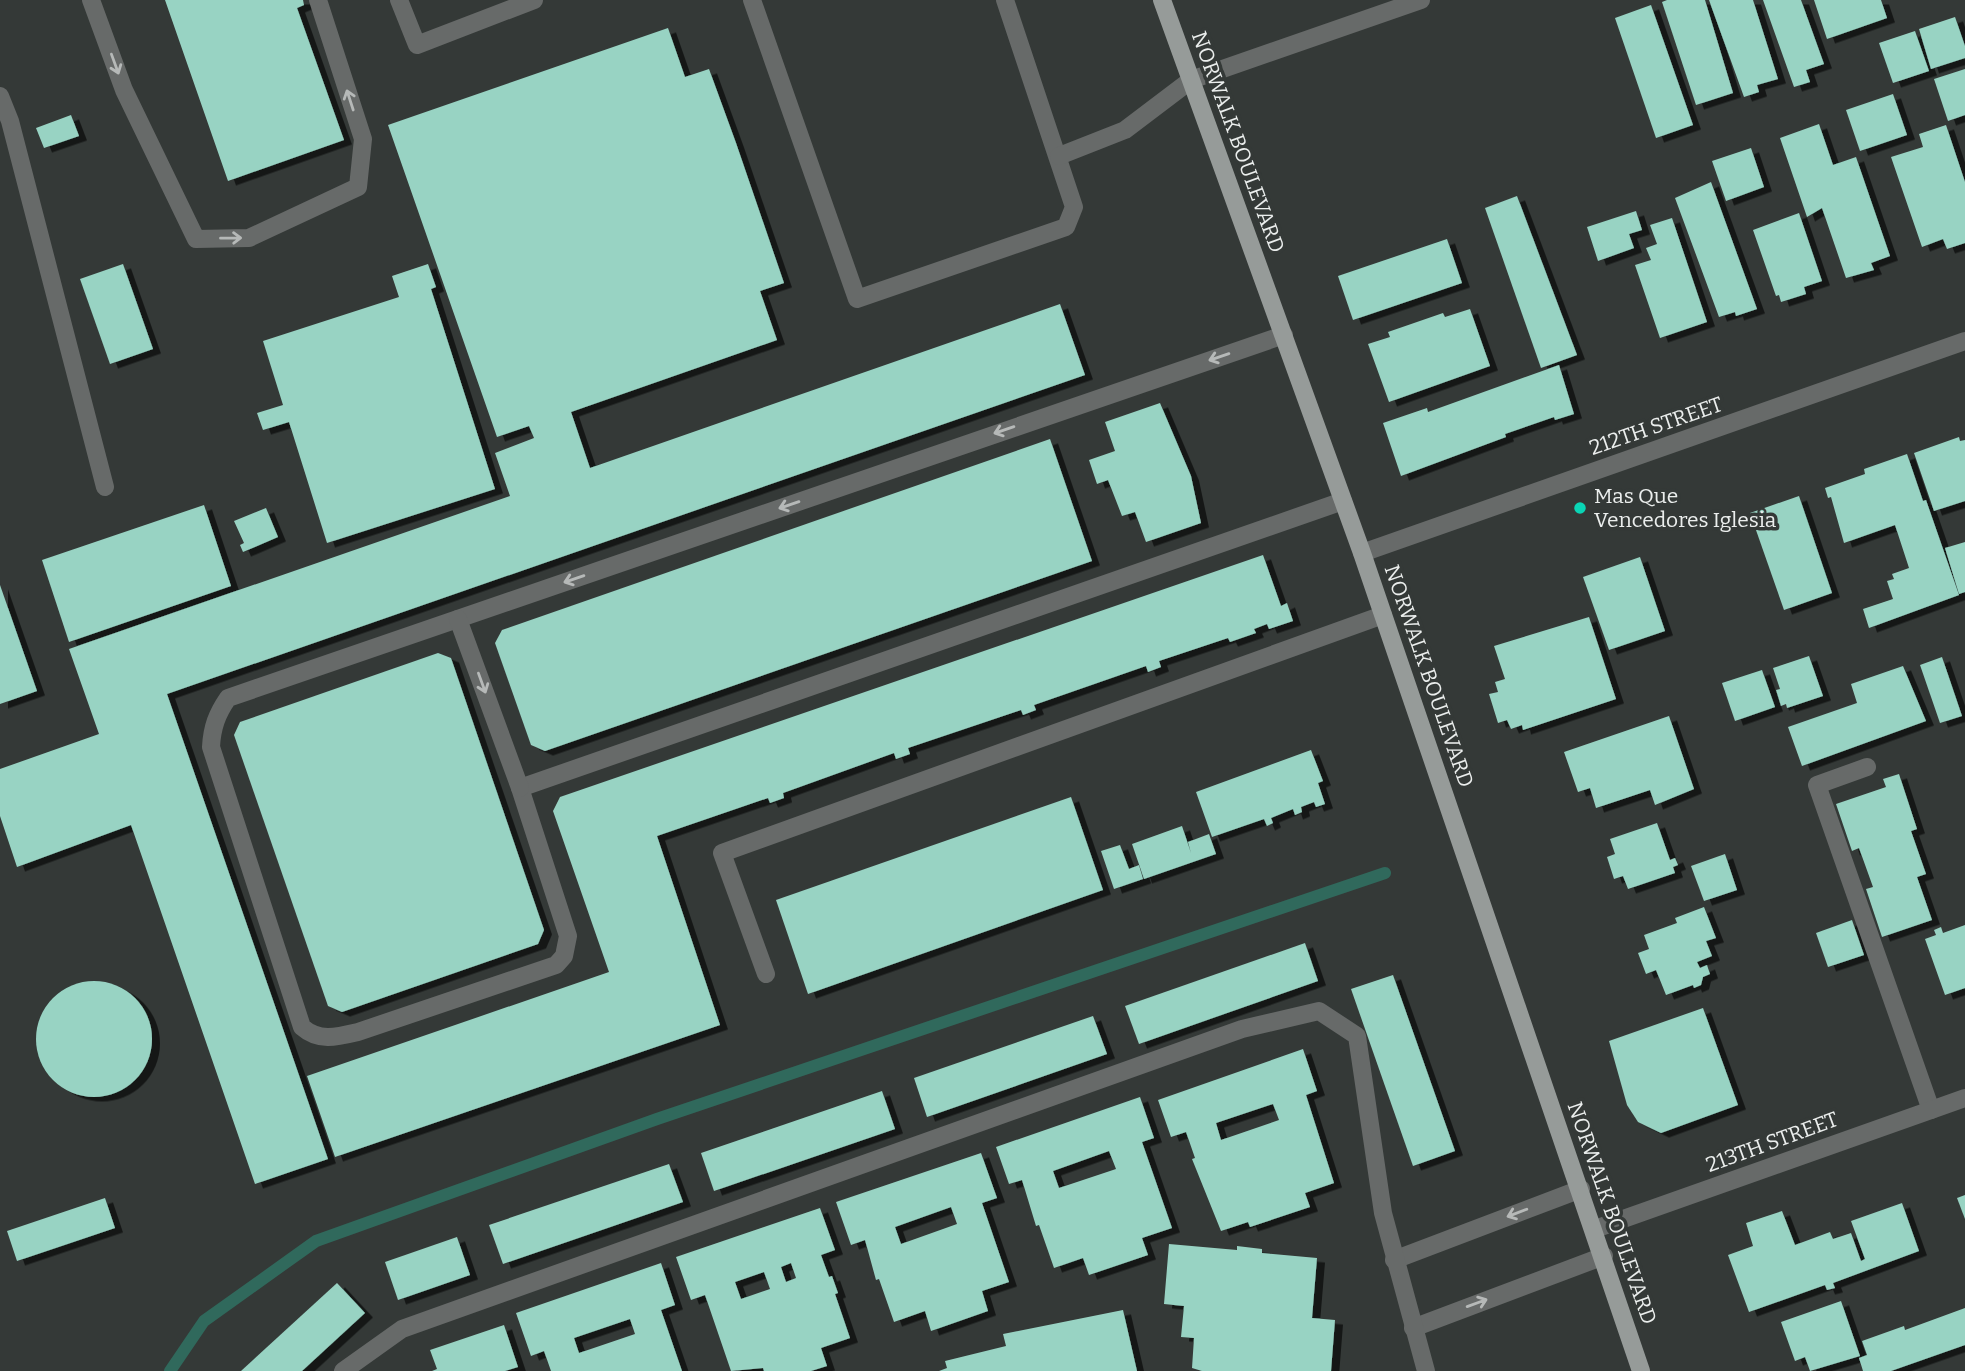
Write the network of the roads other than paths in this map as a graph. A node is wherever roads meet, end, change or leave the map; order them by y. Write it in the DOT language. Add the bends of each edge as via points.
graph roads {
  1 [pos="91,0"];
  2 [pos="318,0"];
  3 [pos="399,0"];
  4 [pos="534,0"];
  5 [pos="752,0"];
  6 [pos="1005,0"];
  7 [pos="1162,0"];
  8 [pos="1421,0"];
  9 [pos="1191,80"];
  10 [pos="0,96"];
  11 [pos="1059,156"];
  12 [pos="1284,335"];
  13 [pos="1965,341"];
  14 [pos="105,487"];
  15 [pos="1343,501"];
  16 [pos="1362,553"];
  17 [pos="1383,615"];
  18 [pos="458,619"];
  19 [pos="1867,768"];
  20 [pos="520,788"];
  21 [pos="766,974"];
  22 [pos="1965,1098"];
  23 [pos="1931,1110"];
  24 [pos="1581,1189"];
  25 [pos="1595,1229"];
  26 [pos="1604,1256"];
  27 [pos="1394,1260"];
  28 [pos="1413,1328"];
  29 [pos="343,1371"];
  30 [pos="1426,1371"];
  31 [pos="1641,1371"];
  1 -- 2 [label="street, one-way" via="124,90 196,239 248,238 358,187 363,139"];
  3 -- 4 [label="street" via="417,45"];
  5 -- 11 [label="street" via="857,299 1066,227 1074,207"];
  6 -- 11 [label="street"];
  7 -- 9 [label="main road, NORWALK BOULEVARD"];
  8 -- 9 [label="street"];
  9 -- 11 [label="street" via="1125,130"];
  9 -- 12 [label="main road, NORWALK BOULEVARD"];
  10 -- 14 [label="street"];
  12 -- 15 [label="main road, NORWALK BOULEVARD"];
  12 -- 18 [label="street, one-way"];
  13 -- 16 [label="street, 212TH STREET"];
  15 -- 16 [label="main road, NORWALK BOULEVARD"];
  15 -- 20 [label="street"];
  16 -- 17 [label="main road, NORWALK BOULEVARD"];
  17 -- 21 [label="street" via="722,853"];
  17 -- 24 [label="main road, NORWALK BOULEVARD"];
  18 -- 20 [label="street, one-way"];
  18 -- 20 [label="street" via="228,698 218,713 211,747 217,771 302,1027 313,1036 332,1038 358,1032 556,965 564,956 568,936"];
  19 -- 23 [label="street" via="1817,785"];
  22 -- 23 [label="street, 213TH STREET"];
  23 -- 25 [label="street, 213TH STREET"];
  24 -- 25 [label="main road, NORWALK BOULEVARD"];
  24 -- 27 [label="street, one-way"];
  25 -- 26 [label="main road, NORWALK BOULEVARD"];
  28 -- 26 [label="street, one-way"];
  26 -- 31 [label="main road, NORWALK BOULEVARD"];
  27 -- 28 [label="street"];
  27 -- 29 [label="street" via="1357,1036 1319,1011 1242,1029 402,1329"];
  28 -- 30 [label="street"];
}
